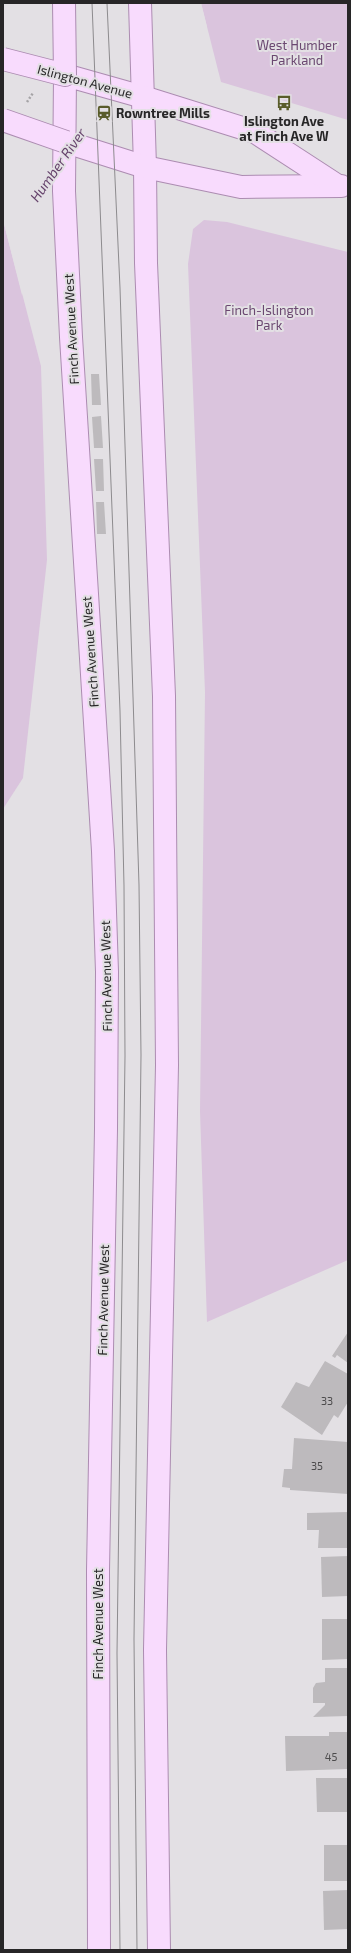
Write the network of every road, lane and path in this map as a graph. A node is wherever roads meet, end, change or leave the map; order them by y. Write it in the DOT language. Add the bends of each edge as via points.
graph roads {
  1 [pos="64,3"];
  2 [pos="140,3"];
  3 [pos="3,59"];
  4 [pos="65,75"];
  5 [pos="143,97"];
  6 [pos="3,120"];
  7 [pos="66,142"];
  8 [pos="145,167"];
  9 [pos="343,187"];
  10 [pos="99,1950"];
  11 [pos="159,1950"];
  1 -- 4 [label="main road, Finch Avenue West, bridge"];
  2 -- 5 [label="main road"];
  3 -- 4 [label="main road, Islington Avenue, bridge"];
  4 -- 5 [label="main road, Islington Avenue"];
  4 -- 7 [label="main road, Finch Avenue West"];
  5 -- 8 [label="main road"];
  5 -- 9 [label="main road, Islington Avenue" via="255,132"];
  6 -- 7 [label="main road, Islington Avenue, bridge"];
  7 -- 8 [label="main road, Islington Avenue"];
  7 -- 10 [label="main road, Finch Avenue West" via="64,191 71,337 103,851 107,972 98,1571"];
  8 -- 9 [label="main road, Islington Avenue" via="241,187"];
  8 -- 11 [label="main road" via="146,263 164,720 167,1065 155,1650"];
}
